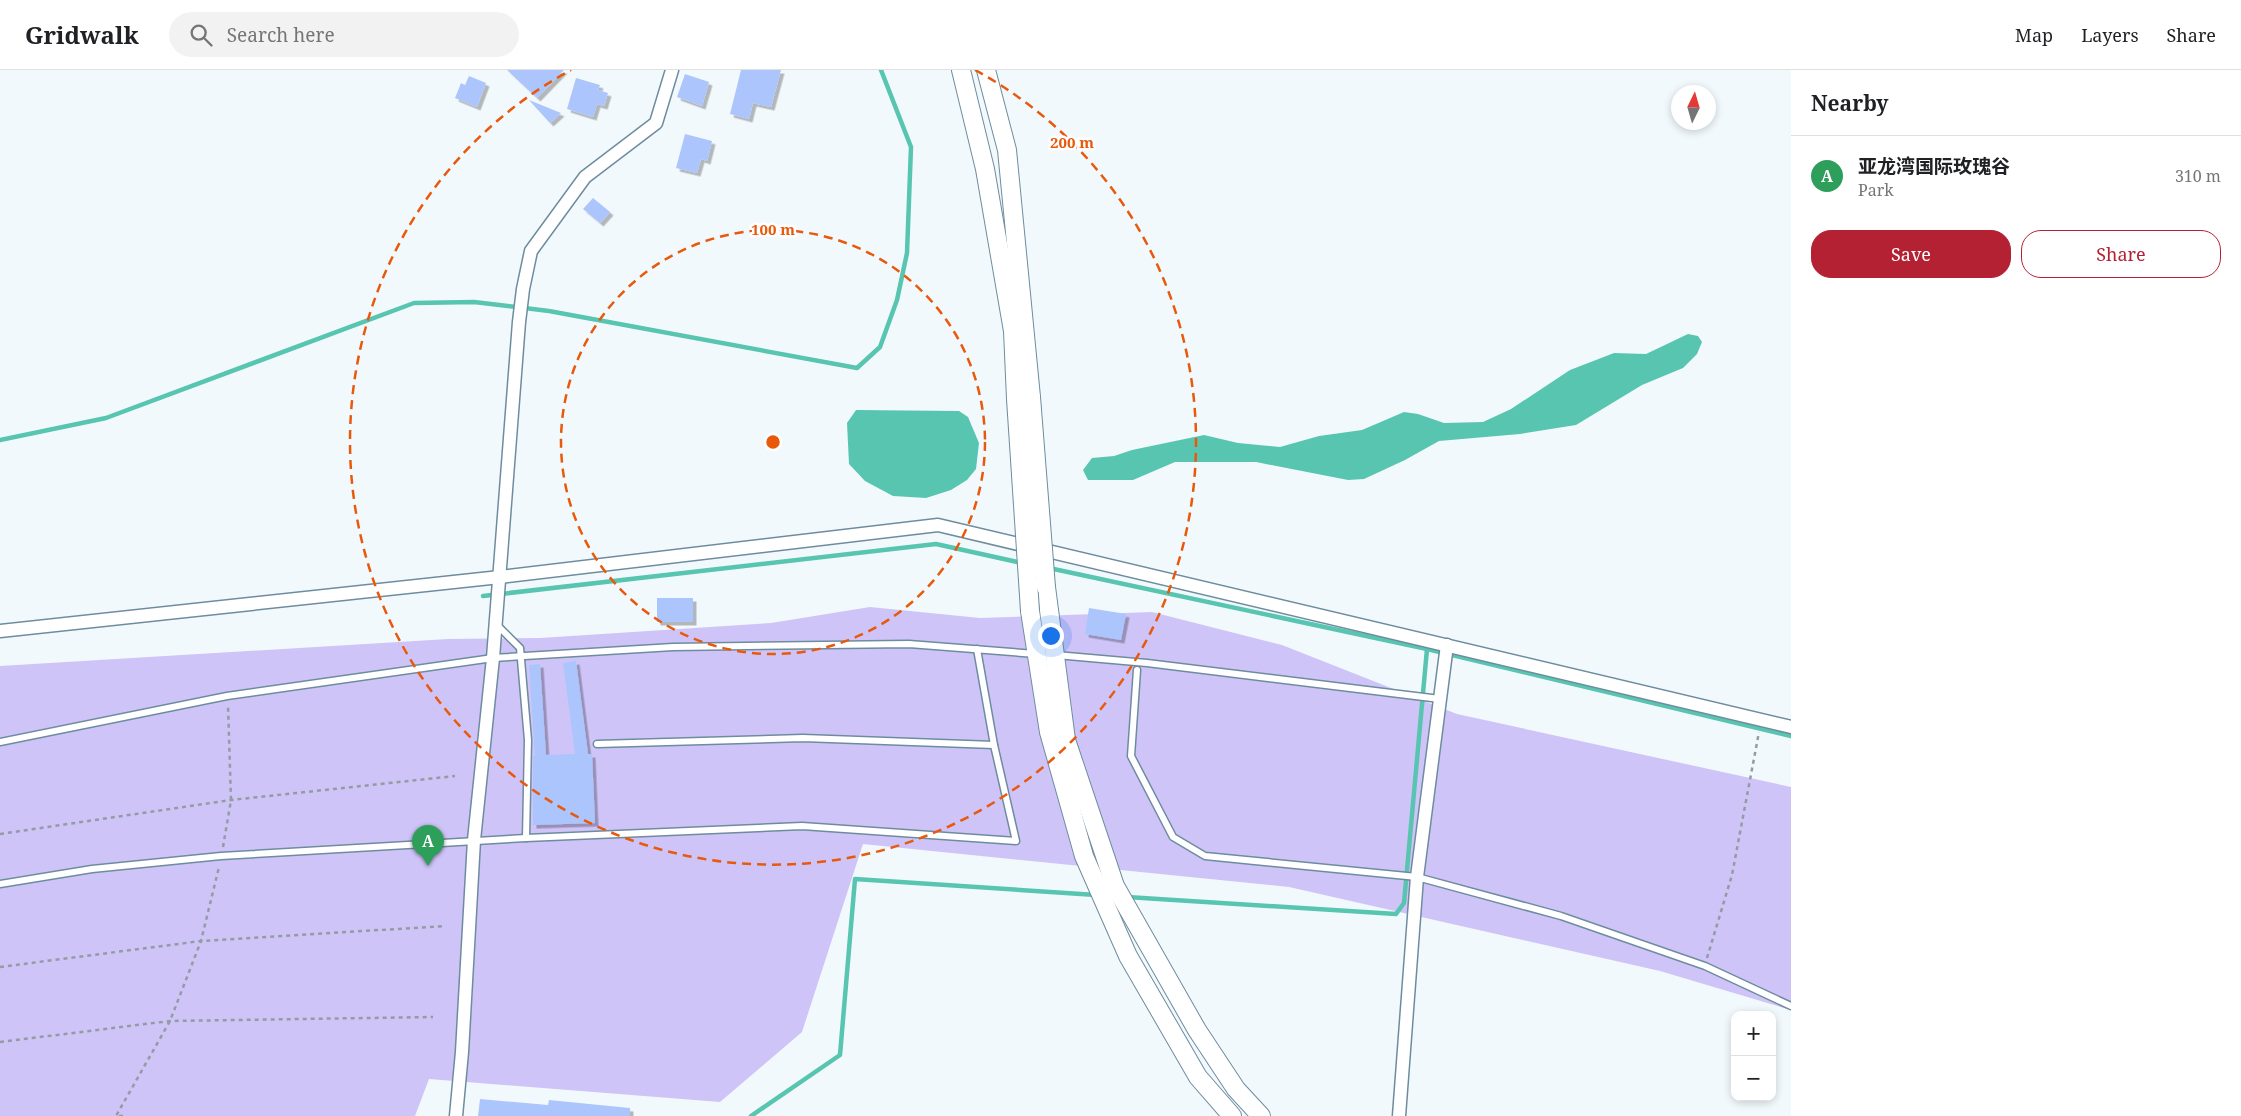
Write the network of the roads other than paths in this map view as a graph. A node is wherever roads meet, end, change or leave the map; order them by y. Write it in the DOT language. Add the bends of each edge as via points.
graph roads {
  1 [pos="672,70"];
  2 [pos="961,70"];
  3 [pos="986,70"];
  4 [pos="1024,398"];
  5 [pos="500,577"];
  6 [pos="496,624"];
  7 [pos="0,631"];
  8 [pos="1447,645"];
  9 [pos="977,649"];
  10 [pos="493,658"];
  11 [pos="1137,670"];
  12 [pos="1440,699"];
  13 [pos="1791,727"];
  14 [pos="0,742"];
  15 [pos="597,744"];
  16 [pos="994,745"];
  17 [pos="526,838"];
  18 [pos="474,840"];
  19 [pos="1417,877"];
  20 [pos="0,884"];
  21 [pos="1791,1006"];
  22 [pos="456,1116"];
  23 [pos="1232,1116"];
  24 [pos="1261,1116"];
  25 [pos="1400,1116"];
  1 -- 5 [label="street" via="656,122 585,178 531,251 523,289"];
  2 -- 4 [label="main road" via="985,169"];
  3 -- 4 [label="main road" via="1007,150"];
  4 -- 23 [label="main road, bridge" via="1030,611 1049,732 1084,856 1128,956 1198,1077"];
  4 -- 24 [label="main road, bridge" via="1066,740 1115,886 1197,1030 1236,1088"];
  5 -- 6 [label="street"];
  5 -- 7 [label="street"];
  5 -- 8 [label="street" via="938,525"];
  6 -- 10 [label="street"];
  6 -- 17 [label="lane" via="520,648 528,740"];
  8 -- 12 [label="street"];
  8 -- 13 [label="street"];
  9 -- 10 [label="lane" via="909,644 673,646"];
  9 -- 12 [label="lane" via="1147,663"];
  9 -- 16 [label="lane"];
  10 -- 14 [label="lane" via="227,696"];
  10 -- 18 [label="street"];
  11 -- 19 [label="lane" via="1131,756 1173,836 1206,856"];
  12 -- 19 [label="street"];
  15 -- 16 [label="lane" via="803,738"];
  16 -- 17 [label="lane" via="1016,841 802,826"];
  17 -- 18 [label="lane"];
  18 -- 20 [label="lane" via="221,856 92,869"];
  18 -- 22 [label="street"];
  19 -- 21 [label="lane" via="1561,916 1705,966"];
  19 -- 25 [label="street"];
}
